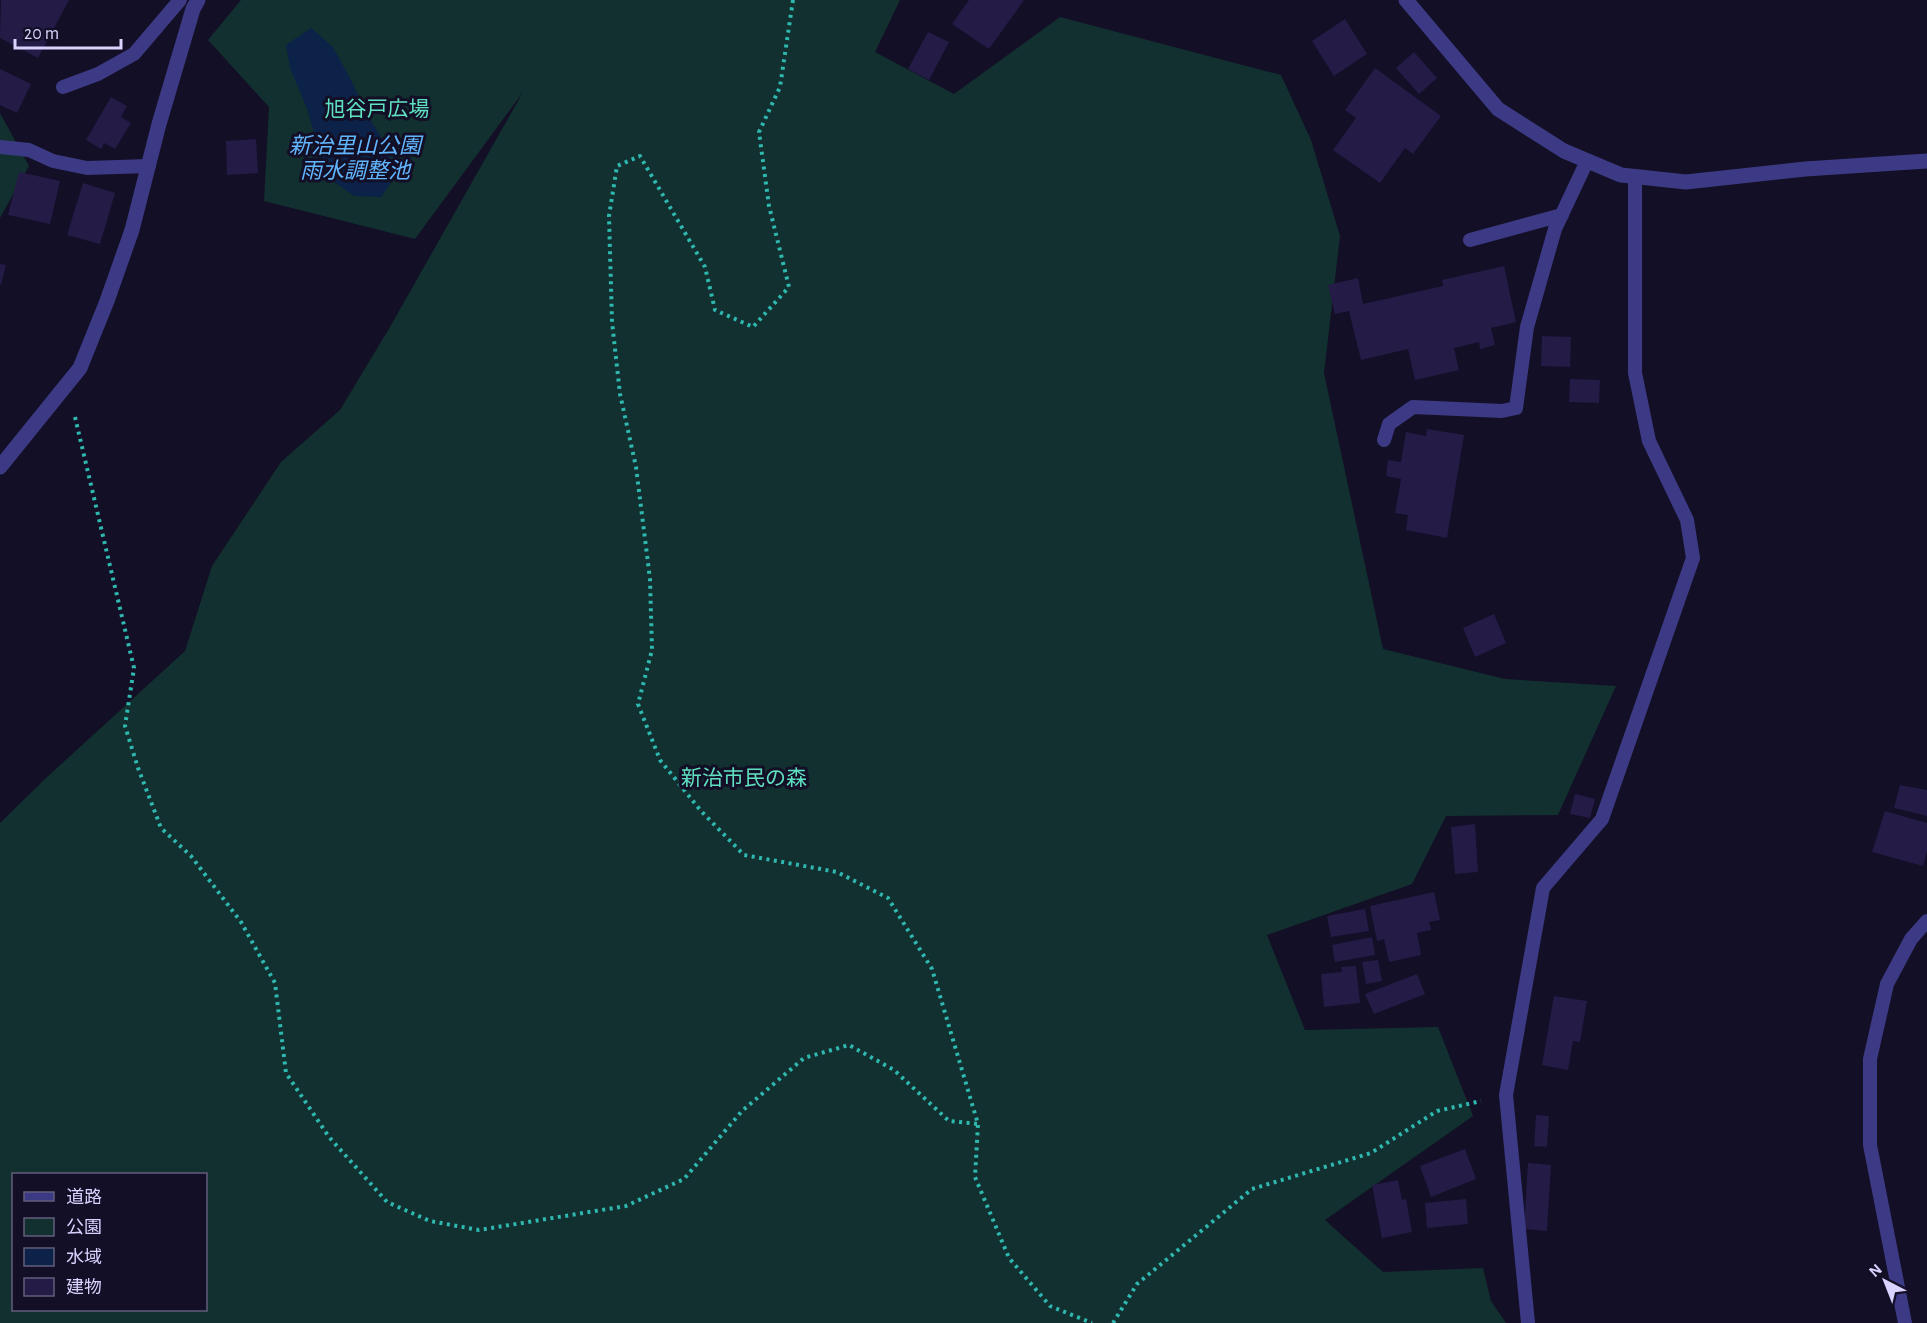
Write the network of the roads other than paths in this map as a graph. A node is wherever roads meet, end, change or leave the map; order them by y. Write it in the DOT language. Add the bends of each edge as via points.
graph roads {
  1 [pos="180,0"];
  2 [pos="198,0"];
  3 [pos="1406,0"];
  4 [pos="63,87"];
  5 [pos="0,147"];
  6 [pos="1587,161"];
  7 [pos="1927,161"];
  8 [pos="149,166"];
  9 [pos="1635,177"];
  10 [pos="1562,215"];
  11 [pos="1470,240"];
  12 [pos="1384,440"];
  13 [pos="0,467"];
  14 [pos="1927,921"];
  15 [pos="1528,1323"];
  16 [pos="1905,1323"];
  1 -- 4 [label="lane" via="134,54 99,74"];
  2 -- 8 [label="street"];
  3 -- 6 [label="street" via="1498,109 1564,152"];
  5 -- 8 [label="lane" via="29,150 53,161 87,168"];
  6 -- 9 [label="street"];
  6 -- 10 [label="lane"];
  7 -- 9 [label="street" via="1686,182"];
  8 -- 13 [label="street" via="132,230 80,368"];
  9 -- 15 [label="lane" via="1635,373 1649,441 1688,520 1693,558 1602,819 1543,888 1506,1095"];
  10 -- 11 [label="lane"];
  10 -- 12 [label="lane" via="1527,327 1516,408 1502,411 1413,407 1389,424"];
  14 -- 16 [label="lane" via="1911,939 1887,984 1870,1059 1870,1145"];
}
